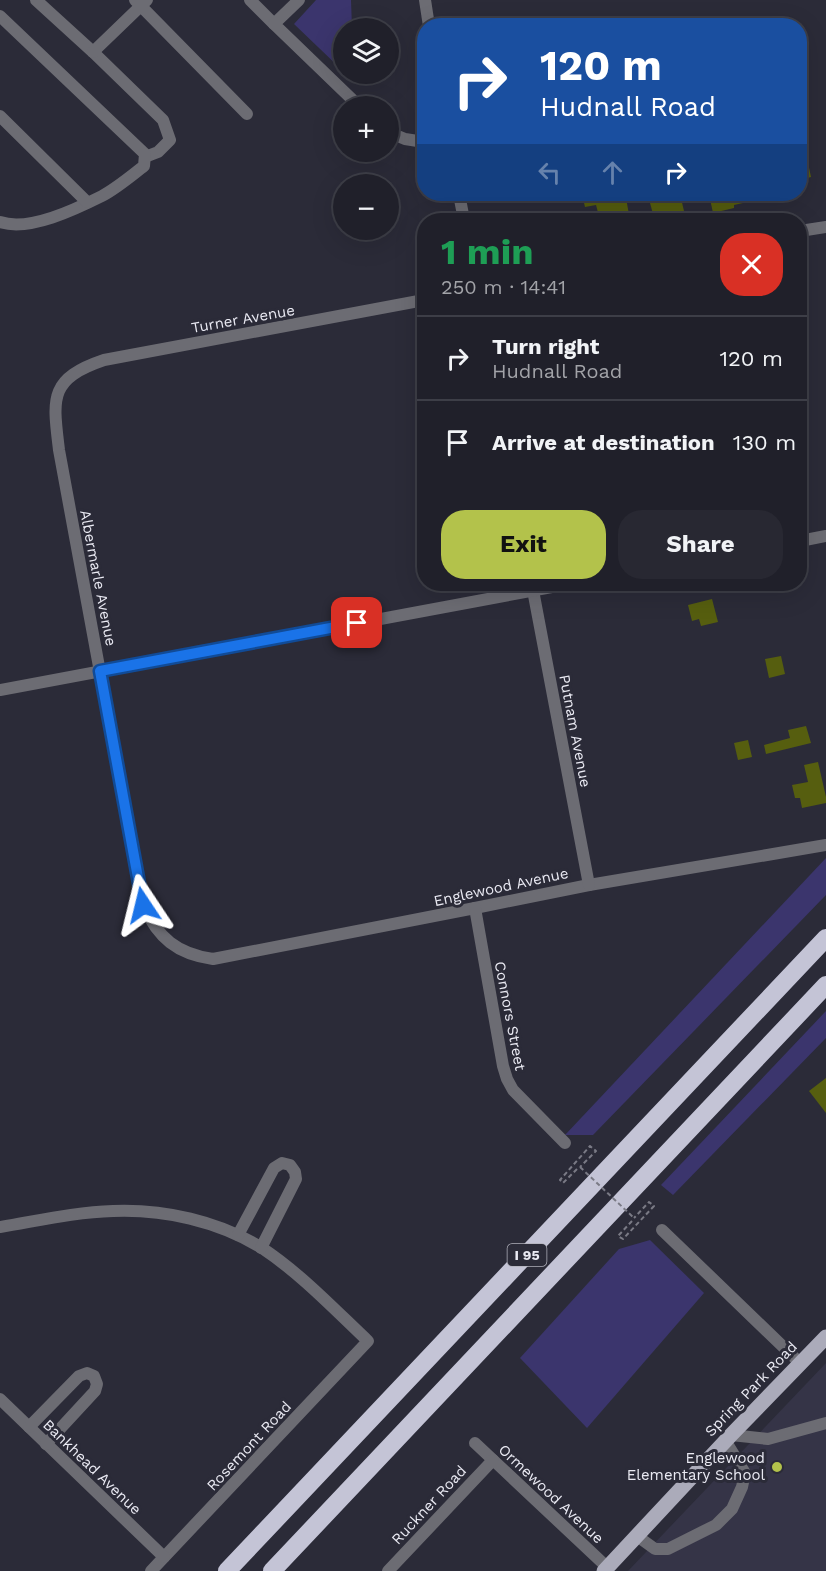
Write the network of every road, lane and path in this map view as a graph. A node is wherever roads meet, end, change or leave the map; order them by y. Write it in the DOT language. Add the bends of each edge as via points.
graph roads {
  1 [pos="36,0"];
  2 [pos="250,0"];
  3 [pos="299,0"];
  4 [pos="425,0"];
  5 [pos="141,2"];
  6 [pos="0,15"];
  7 [pos="428,18"];
  8 [pos="274,24"];
  9 [pos="93,52"];
  10 [pos="349,96"];
  11 [pos="247,114"];
  12 [pos="0,116"];
  13 [pos="399,137"];
  14 [pos="417,141"];
  15 [pos="145,157"];
  16 [pos="87,202"];
  17 [pos="0,222"];
  18 [pos="826,227"];
  19 [pos="807,230"];
  20 [pos="417,301"];
  21 [pos="70,375"];
  22 [pos="826,536"];
  23 [pos="807,540"];
  24 [pos="511,591"];
  25 [pos="533,591"];
  26 [pos="100,671"];
  27 [pos="0,690"];
  28 [pos="826,845"];
  29 [pos="589,885"];
  30 [pos="475,908"];
  31 [pos="826,938"];
  32 [pos="183,952"];
  33 [pos="826,985"];
  34 [pos="565,1143"];
  35 [pos="578,1168"];
  36 [pos="633,1220"];
  37 [pos="0,1227"];
  38 [pos="662,1230"];
  39 [pos="238,1235"];
  40 [pos="261,1248"];
  41 [pos="826,1337"];
  42 [pos="801,1364"];
  43 [pos="0,1399"];
  44 [pos="826,1423"];
  45 [pos="29,1426"];
  46 [pos="728,1438"];
  47 [pos="476,1443"];
  48 [pos="46,1444"];
  49 [pos="493,1460"];
  50 [pos="637,1536"];
  51 [pos="164,1557"];
  52 [pos="605,1569"];
  53 [pos="151,1571"];
  54 [pos="227,1571"];
  55 [pos="272,1571"];
  56 [pos="388,1571"];
  1 -- 9 [label="street"];
  2 -- 8 [label="street"];
  3 -- 8 [label="street"];
  4 -- 7 [label="street"];
  5 -- 9 [label="street"];
  5 -- 11 [label="street"];
  6 -- 15 [label="street"];
  8 -- 10 [label="street"];
  9 -- 15 [label="street" via="162,120 170,140 158,152"];
  12 -- 16 [label="street"];
  13 -- 14 [label="street"];
  15 -- 16 [label="street" via="144,166"];
  16 -- 17 [label="street" via="30,224"];
  18 -- 19 [label="street"];
  20 -- 21 [label="street, Turner Avenue" via="104,360"];
  21 -- 26 [label="street, Albermarle Avenue" via="56,397 54,411"];
  22 -- 23 [label="street"];
  24 -- 26 [label="street"];
  25 -- 29 [label="street, Putnam Avenue"];
  26 -- 27 [label="street"];
  26 -- 32 [label="street, Albermarle Avenue" via="143,905 161,934"];
  28 -- 29 [label="street, Englewood Avenue"];
  29 -- 30 [label="street, Englewood Avenue"];
  30 -- 32 [label="street, Englewood Avenue" via="213,959"];
  30 -- 34 [label="street, Connors Street" via="507,1079"];
  31 -- 54 [label="highway, I 95"];
  33 -- 55 [label="highway, I 95"];
  35 -- 35 [label="path" via="563,1183 560,1179 590,1146 596,1151"];
  35 -- 36 [label="path, bridge"];
  36 -- 36 [label="path" via="649,1202 654,1206 623,1239 618,1236"];
  37 -- 39 [label="street" via="136,1210 191,1219"];
  38 -- 42 [label="street"];
  39 -- 40 [label="street"];
  39 -- 40 [label="street" via="274,1168 282,1163 290,1165 296,1179"];
  40 -- 51 [label="street, Rosemont Road" via="305,1281 368,1341"];
  41 -- 42 [label="main road, Spring Park Road"];
  42 -- 46 [label="main road, Spring Park Road"];
  43 -- 45 [label="street, Bankhead Avenue"];
  44 -- 46 [label="street" via="768,1439"];
  45 -- 48 [label="street, Bankhead Avenue"];
  45 -- 48 [label="street" via="80,1376 94,1376 95,1391"];
  46 -- 50 [label="main road, Spring Park Road"];
  46 -- 50 [label="street" via="745,1473 732,1509 716,1525 668,1549 656,1549"];
  47 -- 49 [label="street, Ormewood Avenue"];
  48 -- 51 [label="street, Bankhead Avenue"];
  49 -- 52 [label="street, Ormewood Avenue"];
  49 -- 56 [label="street, Ruckner Road"];
  50 -- 52 [label="main road, Spring Park Road"];
  51 -- 53 [label="street, Rosemont Road"];
}
